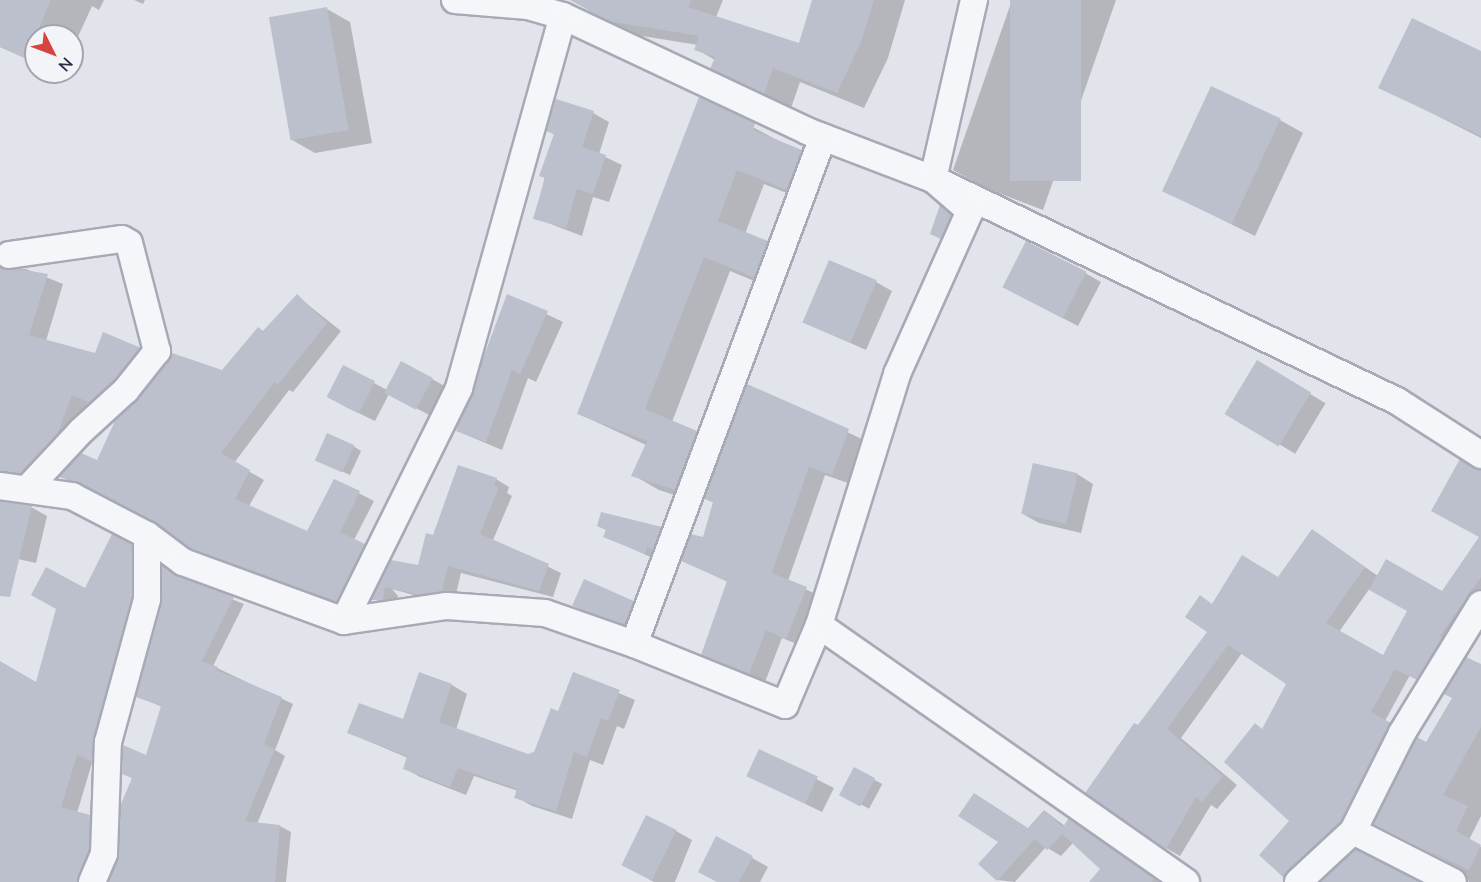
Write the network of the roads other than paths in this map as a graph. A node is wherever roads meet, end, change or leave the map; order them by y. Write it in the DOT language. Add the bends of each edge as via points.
graph roads {
  1 [pos="455,0"];
  2 [pos="974,0"];
  3 [pos="563,16"];
  4 [pos="823,137"];
  5 [pos="933,179"];
  6 [pos="9,255"];
  7 [pos="1481,455"];
  8 [pos="0,486"];
  9 [pos="27,489"];
  10 [pos="147,535"];
  11 [pos="1481,604"];
  12 [pos="344,621"];
  13 [pos="819,625"];
  14 [pos="634,644"];
  15 [pos="1353,831"];
  16 [pos="92,882"];
  17 [pos="1186,882"];
  18 [pos="1298,882"];
  19 [pos="1453,882"];
  1 -- 3 [label="street" via="528,6"];
  2 -- 5 [label="street"];
  3 -- 4 [label="street"];
  3 -- 12 [label="street" via="459,388"];
  4 -- 5 [label="street"];
  4 -- 14 [label="street"];
  5 -- 7 [label="street" via="1397,401"];
  5 -- 13 [label="street" via="970,211 897,374"];
  6 -- 9 [label="street" via="122,239 129,243 157,351 126,390"];
  8 -- 9 [label="street"];
  9 -- 10 [label="street" via="72,496"];
  10 -- 12 [label="street" via="183,562"];
  10 -- 16 [label="street" via="147,599 108,742 104,854"];
  11 -- 15 [label="street" via="1402,733"];
  12 -- 14 [label="street" via="447,606 545,613"];
  13 -- 14 [label="street" via="785,705"];
  13 -- 17 [label="street"];
  15 -- 18 [label="street"];
  15 -- 19 [label="street"];
}
